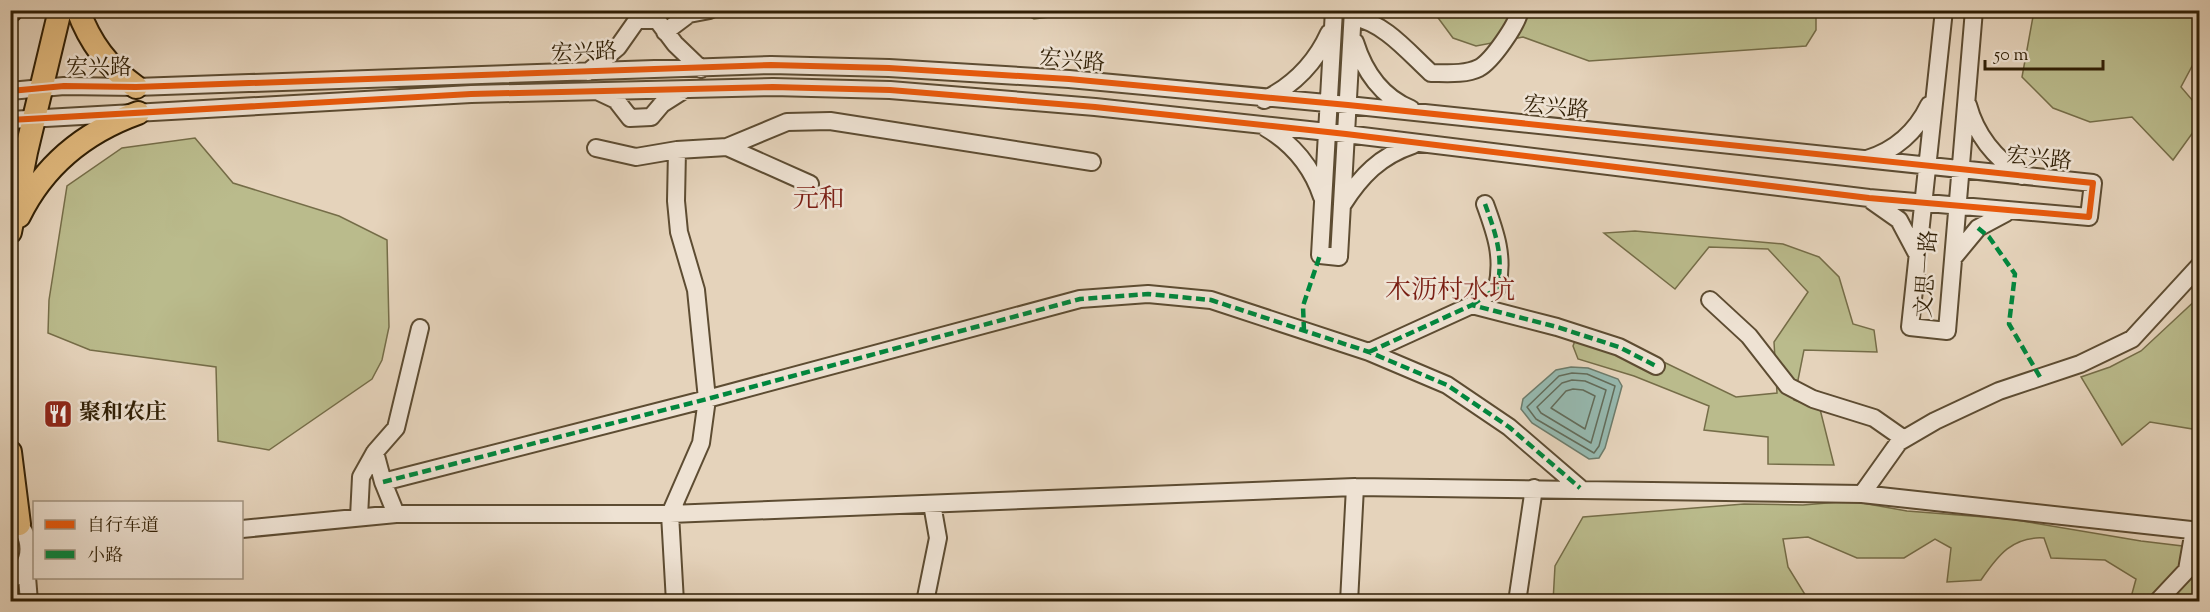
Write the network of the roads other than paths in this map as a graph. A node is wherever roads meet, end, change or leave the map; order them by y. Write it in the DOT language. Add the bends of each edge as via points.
graph roads {
  1 [pos="60,10"];
  2 [pos="78,10"];
  3 [pos="710,10"];
  4 [pos="1520,10"];
  5 [pos="1944,10"];
  6 [pos="1974,10"];
  7 [pos="1333,16"];
  8 [pos="1353,18"];
  9 [pos="665,32"];
  10 [pos="701,69"];
  11 [pos="588,72"];
  12 [pos="136,87"];
  13 [pos="41,89"];
  14 [pos="686,89"];
  15 [pos="10,91"];
  16 [pos="593,91"];
  17 [pos="1934,93"];
  18 [pos="1966,96"];
  19 [pos="1264,100"];
  20 [pos="1329,105"];
  21 [pos="1348,105"];
  22 [pos="138,113"];
  23 [pos="1420,113"];
  24 [pos="34,119"];
  25 [pos="10,120"];
  26 [pos="1263,126"];
  27 [pos="1327,133"];
  28 [pos="1346,134"];
  29 [pos="1416,144"];
  30 [pos="727,147"];
  31 [pos="596,148"];
  32 [pos="677,150"];
  33 [pos="1863,160"];
  34 [pos="1092,162"];
  35 [pos="1926,167"];
  36 [pos="1959,170"];
  37 [pos="2022,176"];
  38 [pos="810,184"];
  39 [pos="1863,197"];
  40 [pos="1324,203"];
  41 [pos="1922,203"];
  42 [pos="1485,204"];
  43 [pos="1342,205"];
  44 [pos="1956,207"];
  45 [pos="2012,211"];
  46 [pos="10,232"];
  47 [pos="10,237"];
  48 [pos="1917,254"];
  49 [pos="1952,260"];
  50 [pos="2199,265"];
  51 [pos="1710,300"];
  52 [pos="1472,305"];
  53 [pos="420,328"];
  54 [pos="1369,352"];
  55 [pos="1656,366"];
  56 [pos="707,399"];
  57 [pos="1904,439"];
  58 [pos="10,452"];
  59 [pos="375,452"];
  60 [pos="382,482"];
  61 [pos="1355,487"];
  62 [pos="1533,488"];
  63 [pos="1580,488"];
  64 [pos="1862,494"];
  65 [pos="932,504"];
  66 [pos="396,514"];
  67 [pos="670,514"];
  68 [pos="359,517"];
  69 [pos="15,521"];
  70 [pos="243,529"];
  71 [pos="2197,531"];
  72 [pos="30,556"];
  73 [pos="2194,559"];
  74 [pos="10,580"];
  75 [pos="29,602"];
  76 [pos="675,602"];
  77 [pos="925,602"];
  78 [pos="1349,602"];
  79 [pos="1517,602"];
  80 [pos="2157,602"];
  1 -- 13 [label="main road"];
  2 -- 12 [label="main road" via="99,53"];
  3 -- 9 [label="street" via="689,14"];
  4 -- 8 [label="street" via="1516,27 1479,68 1459,73 1431,74 1382,28"];
  5 -- 17 [label="street, 文思一路"];
  6 -- 18 [label="street, 文思一路"];
  7 -- 19 [label="street" via="1324,45 1310,66 1289,86"];
  7 -- 20 [label="street"];
  8 -- 21 [label="street"];
  8 -- 23 [label="street" via="1358,53 1370,76 1392,99"];
  9 -- 10 [label="street"];
  9 -- 11 [label="street" via="657,20 637,20 618,47"];
  10 -- 11 [label="street, 宏兴路"];
  10 -- 19 [label="street, 宏兴路" via="771,65 889,68 1069,80"];
  11 -- 12 [label="street, 宏兴路"];
  12 -- 13 [label="street, 宏兴路"];
  13 -- 15 [label="street, 宏兴路"];
  13 -- 24 [label="main road"];
  14 -- 16 [label="street, 宏兴路"];
  14 -- 16 [label="street" via="651,117 630,118 616,100"];
  14 -- 26 [label="street, 宏兴路" via="890,90"];
  16 -- 22 [label="street, 宏兴路"];
  17 -- 33 [label="street" via="1923,117 1906,138"];
  17 -- 35 [label="street, 文思一路"];
  18 -- 36 [label="street, 文思一路"];
  18 -- 37 [label="street" via="1974,122 1988,145"];
  19 -- 20 [label="street, 宏兴路"];
  20 -- 21 [label="street, 宏兴路"];
  20 -- 27 [label="street"];
  21 -- 23 [label="street, 宏兴路"];
  21 -- 28 [label="street"];
  22 -- 24 [label="street, 宏兴路"];
  22 -- 47 [label="main road" via="96,132 59,159 24,205"];
  23 -- 33 [label="street, 宏兴路"];
  24 -- 25 [label="street, 宏兴路"];
  24 -- 46 [label="main road"];
  26 -- 27 [label="street, 宏兴路"];
  26 -- 40 [label="street" via="1299,155"];
  27 -- 28 [label="street, 宏兴路"];
  27 -- 40 [label="street"];
  28 -- 29 [label="street, 宏兴路"];
  28 -- 43 [label="street"];
  29 -- 39 [label="street, 宏兴路"];
  29 -- 43 [label="street" via="1391,154 1369,170"];
  30 -- 32 [label="street"];
  30 -- 34 [label="street" via="788,122 830,121"];
  30 -- 38 [label="street"];
  31 -- 32 [label="street" via="636,156"];
  32 -- 56 [label="street" via="675,201 679,232 696,290"];
  33 -- 35 [label="street, 宏兴路"];
  35 -- 36 [label="street, 宏兴路"];
  35 -- 41 [label="street, 文思一路"];
  36 -- 37 [label="street, 宏兴路"];
  36 -- 44 [label="street, 文思一路"];
  37 -- 45 [label="street, 宏兴路" via="2093,183 2089,217"];
  39 -- 41 [label="street, 宏兴路"];
  39 -- 48 [label="street" via="1899,220"];
  40 -- 43 [label="street" via="1320,255 1339,257"];
  41 -- 44 [label="street, 宏兴路"];
  41 -- 48 [label="street, 文思一路"];
  42 -- 52 [label="street" via="1500,243 1500,273 1497,288"];
  44 -- 45 [label="street, 宏兴路"];
  44 -- 49 [label="street, 文思一路"];
  45 -- 49 [label="street" via="1978,228"];
  48 -- 49 [label="street, 文思一路" via="1910,327 1947,331"];
  50 -- 57 [label="street" via="2132,339 2080,364 1999,391"];
  51 -- 57 [label="street" via="1749,336 1788,386 1814,399 1874,418"];
  52 -- 54 [label="street"];
  52 -- 55 [label="street" via="1619,347"];
  53 -- 59 [label="street" via="396,428"];
  54 -- 56 [label="street" via="1211,300 1148,294 1080,299"];
  54 -- 63 [label="street" via="1448,385 1509,426"];
  56 -- 60 [label="street"];
  56 -- 67 [label="street" via="701,443"];
  57 -- 64 [label="street" via="1879,466"];
  58 -- 69 [label="main road"];
  59 -- 60 [label="street"];
  59 -- 68 [label="street" via="361,477"];
  60 -- 66 [label="street"];
  61 -- 62 [label="street"];
  61 -- 65 [label="street"];
  61 -- 78 [label="street"];
  62 -- 63 [label="street"];
  62 -- 79 [label="street"];
  63 -- 64 [label="street"];
  64 -- 71 [label="street"];
  65 -- 67 [label="street"];
  65 -- 77 [label="street" via="938,538"];
  66 -- 67 [label="street"];
  66 -- 68 [label="street"];
  67 -- 76 [label="street"];
  68 -- 70 [label="street"];
  69 -- 72 [label="street" via="26,532"];
  71 -- 73 [label="street"];
  72 -- 74 [label="street"];
  72 -- 75 [label="street"];
  73 -- 80 [label="street"];
}
